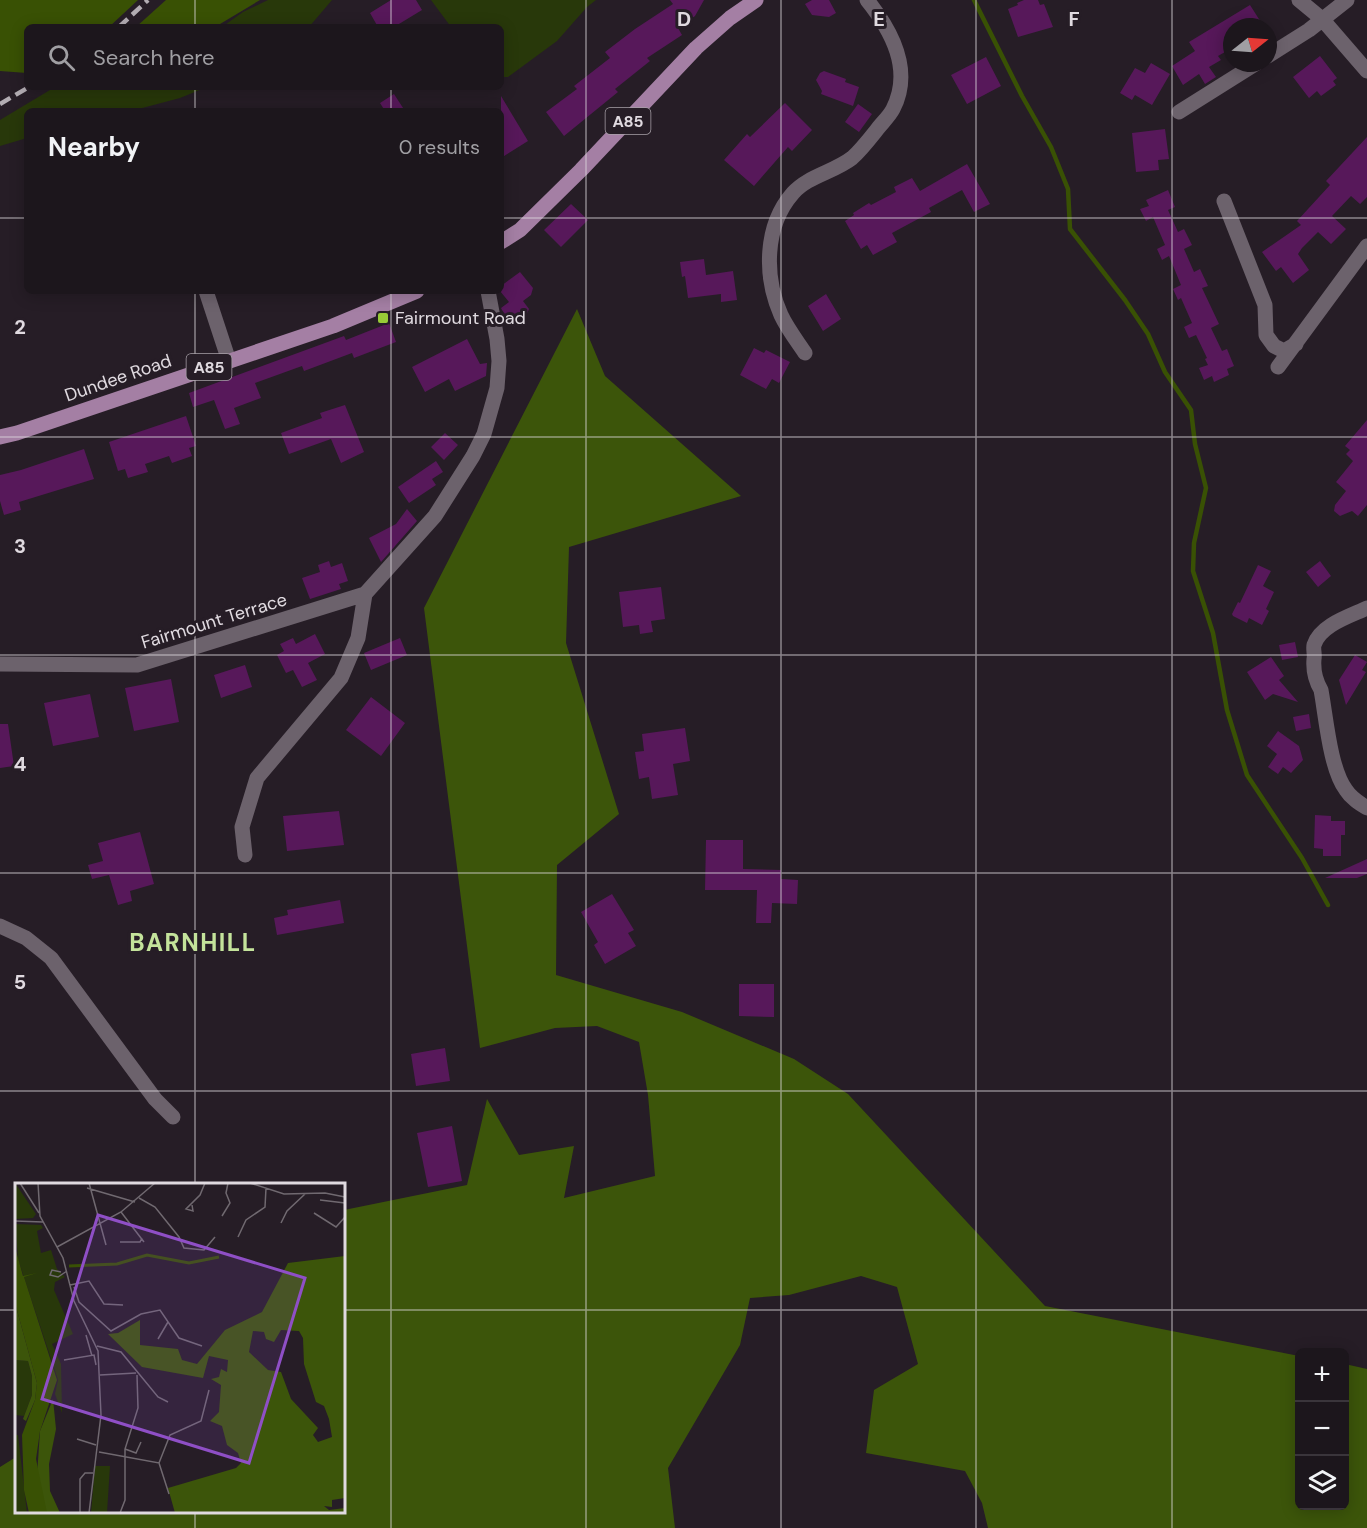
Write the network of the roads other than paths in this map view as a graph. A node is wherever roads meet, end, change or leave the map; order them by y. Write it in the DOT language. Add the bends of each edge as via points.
graph roads {
  1 [pos="756,0"];
  2 [pos="867,0"];
  3 [pos="1299,0"];
  4 [pos="1347,0"];
  5 [pos="1322,19"];
  6 [pos="1277,50"];
  7 [pos="1367,71"];
  8 [pos="1242,72"];
  9 [pos="1179,111"];
  10 [pos="1224,201"];
  11 [pos="504,240"];
  12 [pos="1367,246"];
  13 [pos="207,294"];
  14 [pos="410,294"];
  15 [pos="489,294"];
  16 [pos="1296,344"];
  17 [pos="805,353"];
  18 [pos="229,361"];
  19 [pos="1278,368"];
  20 [pos="0,437"];
  21 [pos="365,594"];
  22 [pos="1367,608"];
  23 [pos="0,664"];
  24 [pos="1367,808"];
  25 [pos="245,855"];
  26 [pos="0,926"];
  27 [pos="173,1117"];
  1 -- 11 [label="main road, A85" via="696,48 582,170 520,230"];
  2 -- 17 [label="street" via="887,27 900,58 901,75 893,109 851,158 794,192 772,234 770,277 774,296 781,316"];
  3 -- 5 [label="street"];
  4 -- 5 [label="street"];
  5 -- 6 [label="street"];
  5 -- 7 [label="street"];
  8 -- 9 [label="street"];
  10 -- 16 [label="street" via="1265,305 1266,335 1284,351"];
  12 -- 16 [label="street"];
  13 -- 18 [label="street"];
  14 -- 18 [label="main road, Dundee Road / A85" via="333,326"];
  15 -- 21 [label="street" via="499,361 497,388 484,434 435,516"];
  16 -- 19 [label="street"];
  18 -- 20 [label="main road, Dundee Road / A85"];
  21 -- 23 [label="street, Fairmount Terrace" via="137,665"];
  21 -- 25 [label="street" via="358,638 341,678 257,778 242,827"];
  22 -- 24 [label="street" via="1320,636 1314,646 1313,666 1337,773 1345,790"];
  26 -- 27 [label="street" via="27,938 51,958 155,1099"];
}
